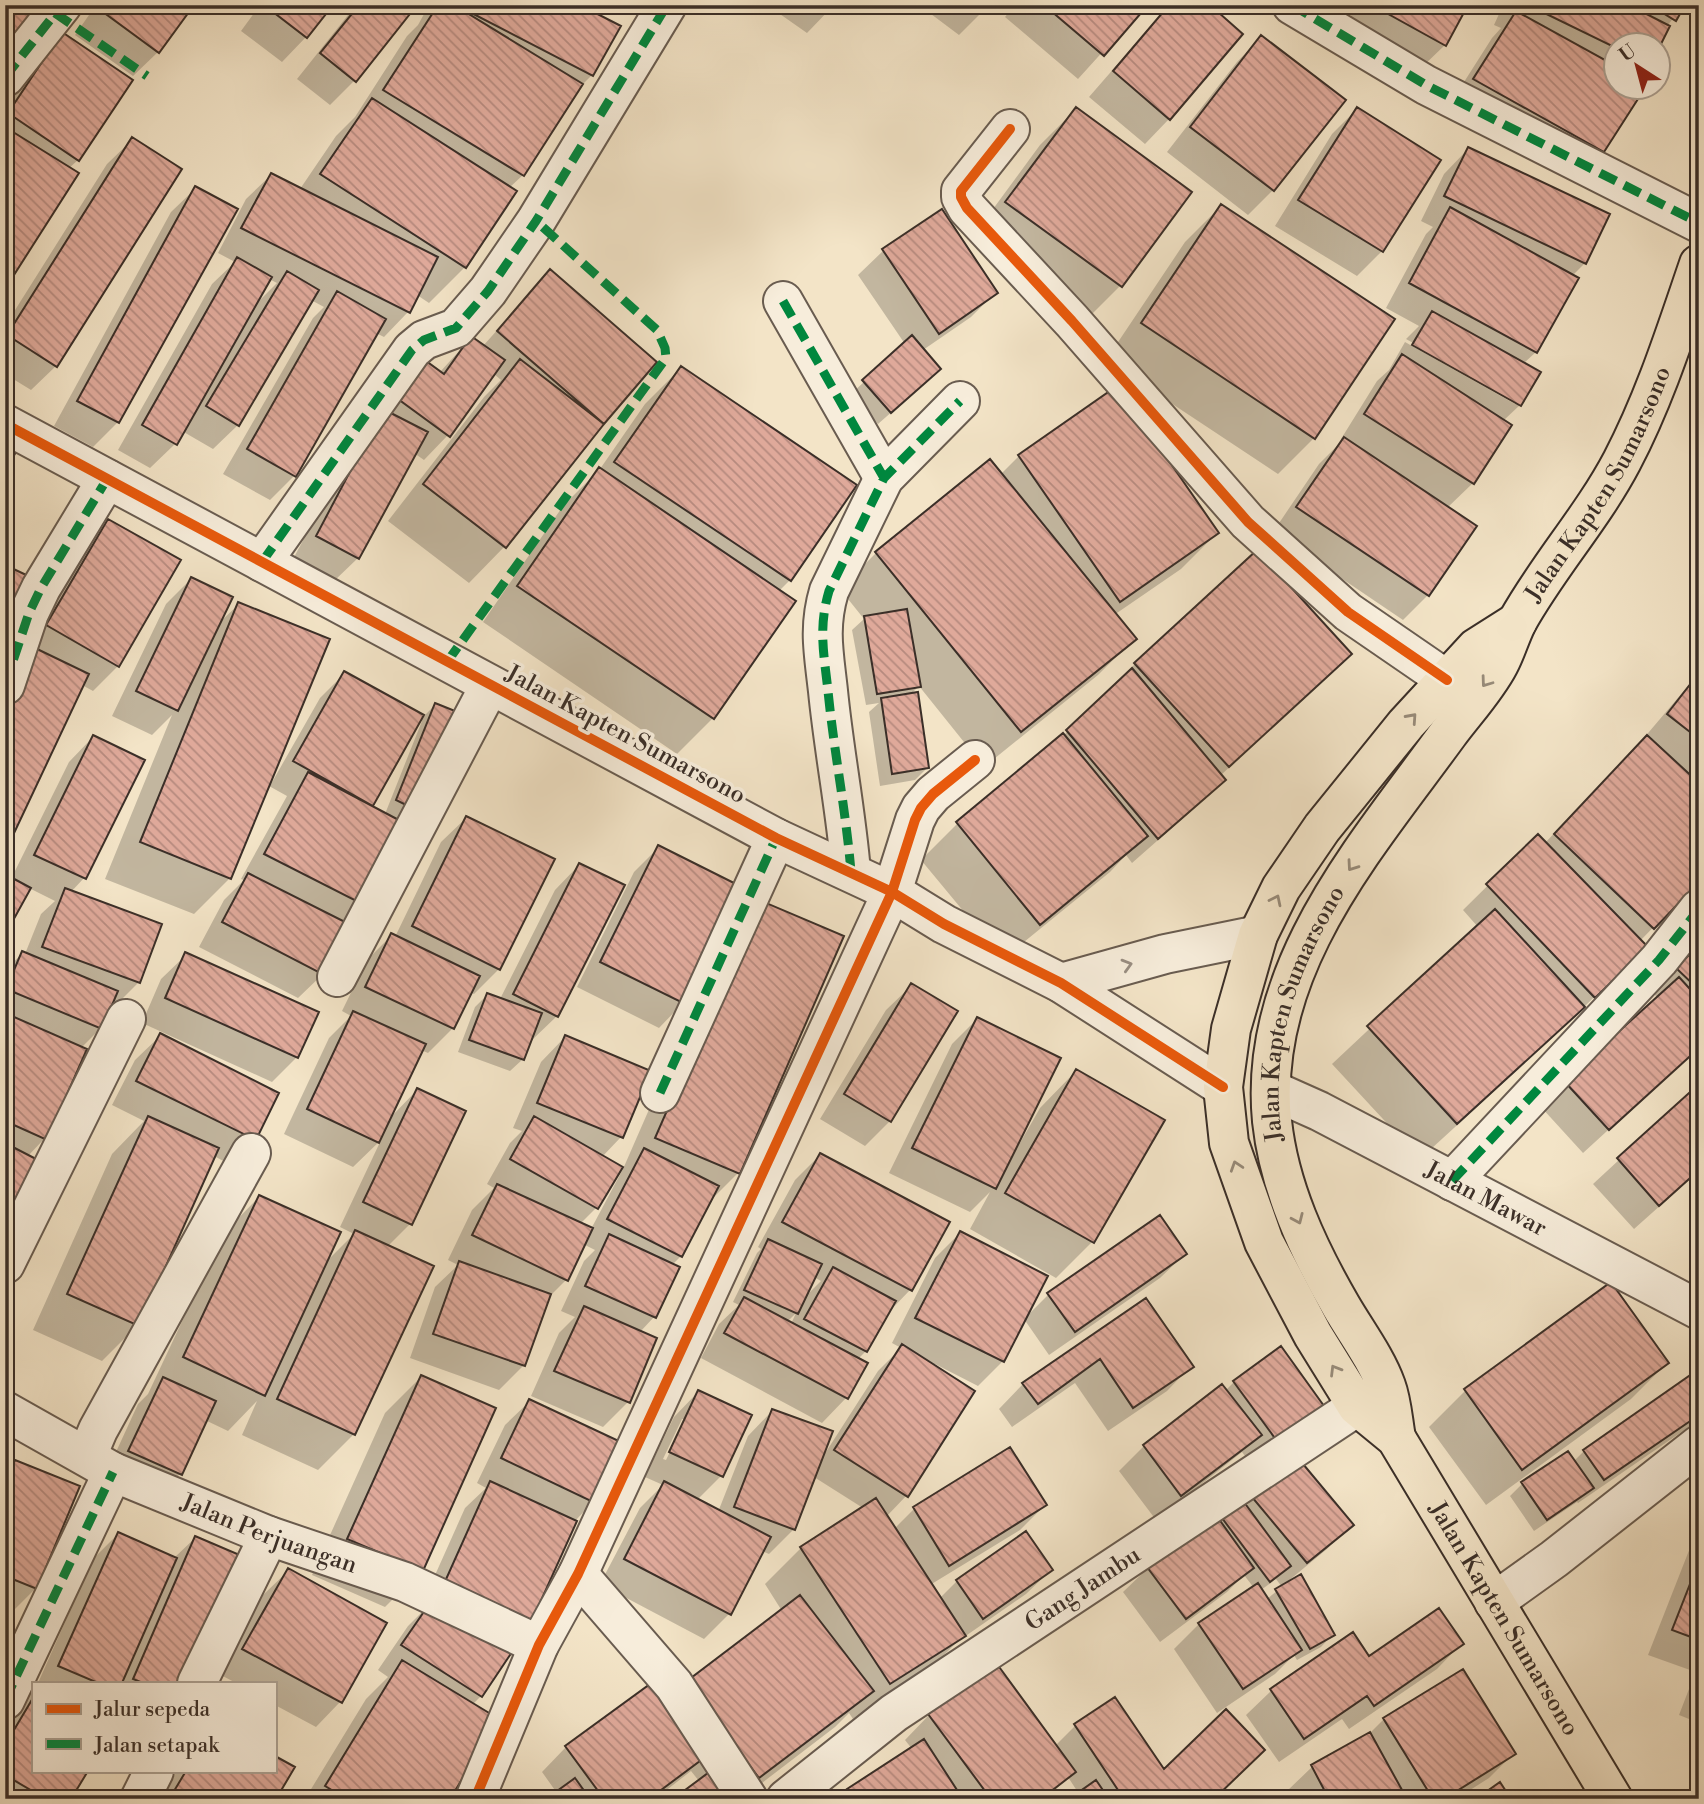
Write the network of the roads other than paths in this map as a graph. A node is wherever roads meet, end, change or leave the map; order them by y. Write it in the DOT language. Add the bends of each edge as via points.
graph roads {
  1 [pos="62,5"];
  2 [pos="667,5"];
  3 [pos="1292,5"];
  4 [pos="5,77"];
  5 [pos="1010,129"];
  6 [pos="1699,223"];
  7 [pos="1699,264"];
  8 [pos="783,301"];
  9 [pos="960,401"];
  10 [pos="5,425"];
  11 [pos="884,478"];
  12 [pos="107,479"];
  13 [pos="262,562"];
  14 [pos="1517,622"];
  15 [pos="1447,680"];
  16 [pos="5,685"];
  17 [pos="490,685"];
  18 [pos="975,760"];
  19 [pos="776,838"];
  20 [pos="852,872"];
  21 [pos="892,892"];
  22 [pos="1699,909"];
  23 [pos="1258,934"];
  24 [pos="337,977"];
  25 [pos="1061,983"];
  26 [pos="126,1020"];
  27 [pos="1223,1087"];
  28 [pos="1272,1090"];
  29 [pos="660,1093"];
  30 [pos="251,1153"];
  31 [pos="1452,1181"];
  32 [pos="5,1264"];
  33 [pos="1699,1310"];
  34 [pos="1372,1397"];
  35 [pos="5,1411"];
  36 [pos="1699,1445"];
  37 [pos="100,1464"];
  38 [pos="269,1536"];
  39 [pos="578,1574"];
  40 [pos="1494,1602"];
  41 [pos="539,1645"];
  42 [pos="197,1682"];
  43 [pos="5,1700"];
  44 [pos="154,1772"];
  45 [pos="140,1799"];
  46 [pos="475,1799"];
  47 [pos="748,1799"];
  48 [pos="786,1799"];
  49 [pos="1613,1799"];
  1 -- 4 [label="street"];
  2 -- 13 [label="street" via="536,221 488,291 456,328 424,340 412,350"];
  3 -- 6 [label="street" via="1426,85"];
  5 -- 15 [label="street" via="961,191 967,208 1248,522 1348,612"];
  7 -- 14 [label="highway, Jalan Kapten Sumarsono" via="1661,375 1620,464"];
  8 -- 11 [label="street"];
  9 -- 11 [label="street"];
  10 -- 12 [label="street, Jalan Kapten Sumarsono"];
  11 -- 20 [label="street" via="829,591 822,620"];
  12 -- 13 [label="street, Jalan Kapten Sumarsono"];
  12 -- 16 [label="street" via="41,588"];
  13 -- 17 [label="street, Jalan Kapten Sumarsono"];
  14 -- 15 [label="highway, Jalan Kapten Sumarsono" via="1476,648"];
  14 -- 28 [label="highway, Jalan Kapten Sumarsono, one-way" via="1498,666 1345,877 1311,933 1277,1033"];
  23 -- 15 [label="highway, Jalan Kapten Sumarsono, one-way" via="1281,888 1322,828 1406,723"];
  17 -- 19 [label="street, Jalan Kapten Sumarsono"];
  17 -- 24 [label="street"];
  18 -- 21 [label="street" via="921,808"];
  19 -- 20 [label="street, Jalan Kapten Sumarsono"];
  19 -- 29 [label="street"];
  20 -- 21 [label="street, Jalan Kapten Sumarsono"];
  21 -- 25 [label="street, Jalan Kapten Sumarsono" via="944,924"];
  21 -- 39 [label="street"];
  22 -- 31 [label="street" via="1659,960"];
  25 -- 23 [label="street, one-way"];
  23 -- 27 [label="highway, Jalan Kapten Sumarsono" via="1231,1029"];
  25 -- 27 [label="street, Jalan Kapten Sumarsono"];
  26 -- 32 [label="street"];
  34 -- 27 [label="highway, Jalan Kapten Sumarsono, one-way" via="1313,1335 1264,1242 1229,1143"];
  28 -- 31 [label="street, Jalan Mawar"];
  28 -- 34 [label="highway, Jalan Kapten Sumarsono, one-way" via="1278,1159 1290,1199 1334,1294"];
  30 -- 37 [label="street" via="98,1430"];
  31 -- 33 [label="street, Jalan Mawar"];
  34 -- 40 [label="highway, Jalan Kapten Sumarsono"];
  34 -- 48 [label="street, Gang Jambu" via="894,1713"];
  35 -- 37 [label="street, Jalan Perjuangan"];
  36 -- 40 [label="street"];
  37 -- 38 [label="street, Jalan Perjuangan"];
  37 -- 43 [label="street"];
  38 -- 41 [label="street, Jalan Perjuangan" via="405,1582"];
  38 -- 42 [label="street"];
  39 -- 41 [label="street"];
  39 -- 47 [label="street" via="674,1685"];
  40 -- 49 [label="highway, Jalan Kapten Sumarsono"];
  41 -- 46 [label="street"];
  44 -- 45 [label="street"];
}
